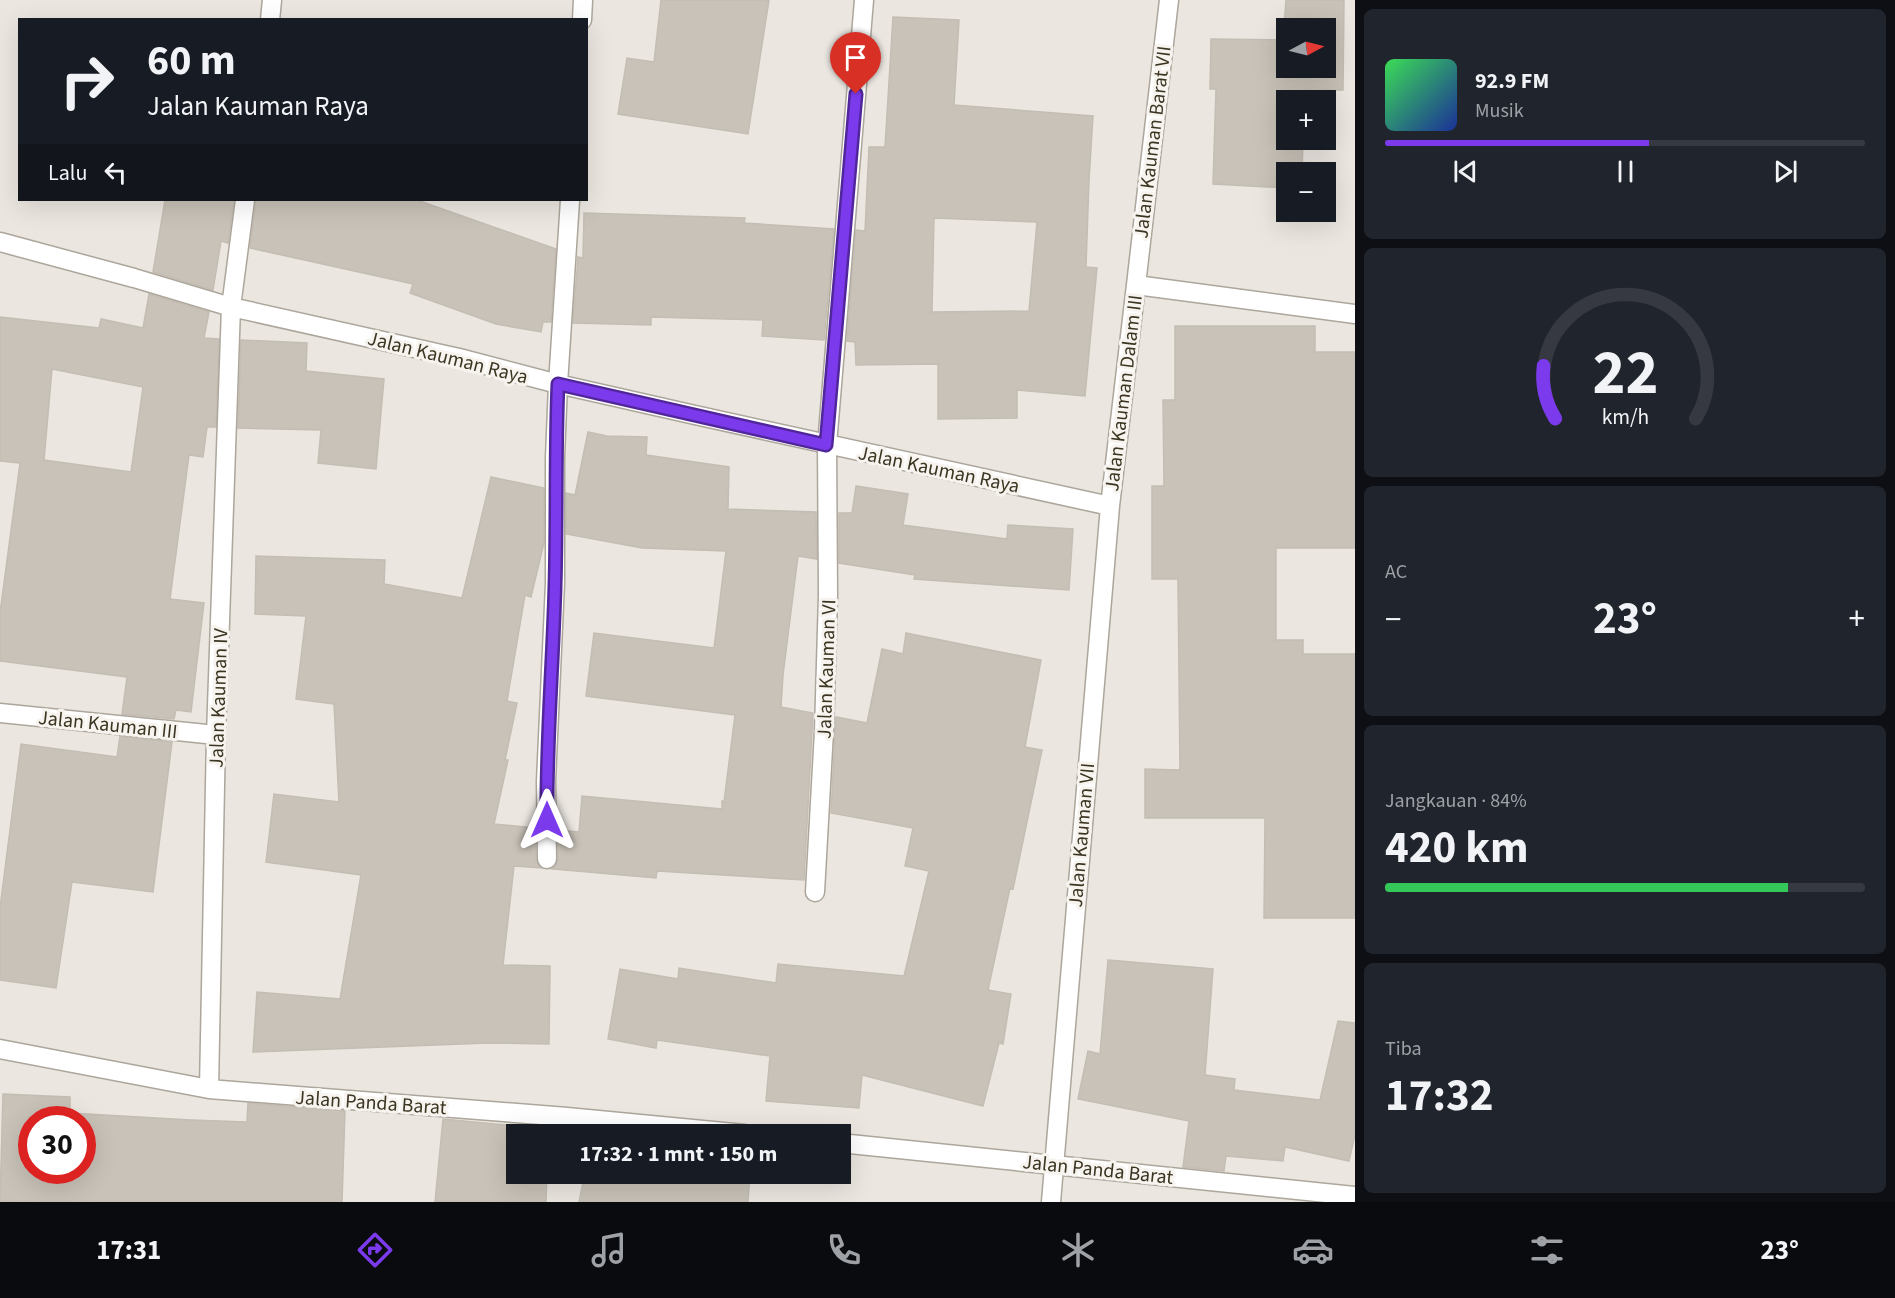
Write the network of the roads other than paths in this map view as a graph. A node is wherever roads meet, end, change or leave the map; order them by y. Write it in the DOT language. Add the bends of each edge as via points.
graph roads {
  1 [pos="272,0"];
  2 [pos="583,0"];
  3 [pos="864,0"];
  4 [pos="1169,0"];
  5 [pos="270,18"];
  6 [pos="582,18"];
  7 [pos="245,201"];
  8 [pos="570,201"];
  9 [pos="0,242"];
  10 [pos="1136,285"];
  11 [pos="231,307"];
  12 [pos="1355,314"];
  13 [pos="558,384"];
  14 [pos="826,445"];
  15 [pos="1110,506"];
  16 [pos="0,713"];
  17 [pos="216,735"];
  18 [pos="547,859"];
  19 [pos="815,892"];
  20 [pos="0,1049"];
  21 [pos="208,1089"];
  22 [pos="640,1124"];
  23 [pos="851,1144"];
  24 [pos="1055,1164"];
  25 [pos="1352,1198"];
  26 [pos="1051,1202"];
  1 -- 5 [label="street"];
  2 -- 6 [label="street"];
  3 -- 14 [label="street, Jalan Kauman VI"];
  4 -- 10 [label="street, Jalan Kauman Barat VII"];
  7 -- 11 [label="street, Jalan Kauman IV"];
  8 -- 13 [label="street"];
  9 -- 11 [label="street, Jalan Kauman Raya"];
  10 -- 12 [label="street, Jalan Kauman Dalam III"];
  10 -- 15 [label="street, Jalan Kauman Dalam III"];
  11 -- 13 [label="street, Jalan Kauman Raya"];
  11 -- 17 [label="street, Jalan Kauman IV"];
  13 -- 14 [label="street, Jalan Kauman Raya"];
  13 -- 18 [label="street"];
  14 -- 15 [label="street, Jalan Kauman Raya"];
  14 -- 19 [label="street, Jalan Kauman VI" via="828,595"];
  15 -- 24 [label="street, Jalan Kauman VII"];
  16 -- 17 [label="street, Jalan Kauman III"];
  17 -- 21 [label="street, Jalan Kauman IV"];
  20 -- 21 [label="street, Jalan Panda Barat"];
  21 -- 22 [label="street, Jalan Panda Barat"];
  23 -- 24 [label="street, Jalan Panda Barat"];
  24 -- 25 [label="street, Jalan Panda Barat"];
  24 -- 26 [label="street, Jalan Kauman VII"];
}
